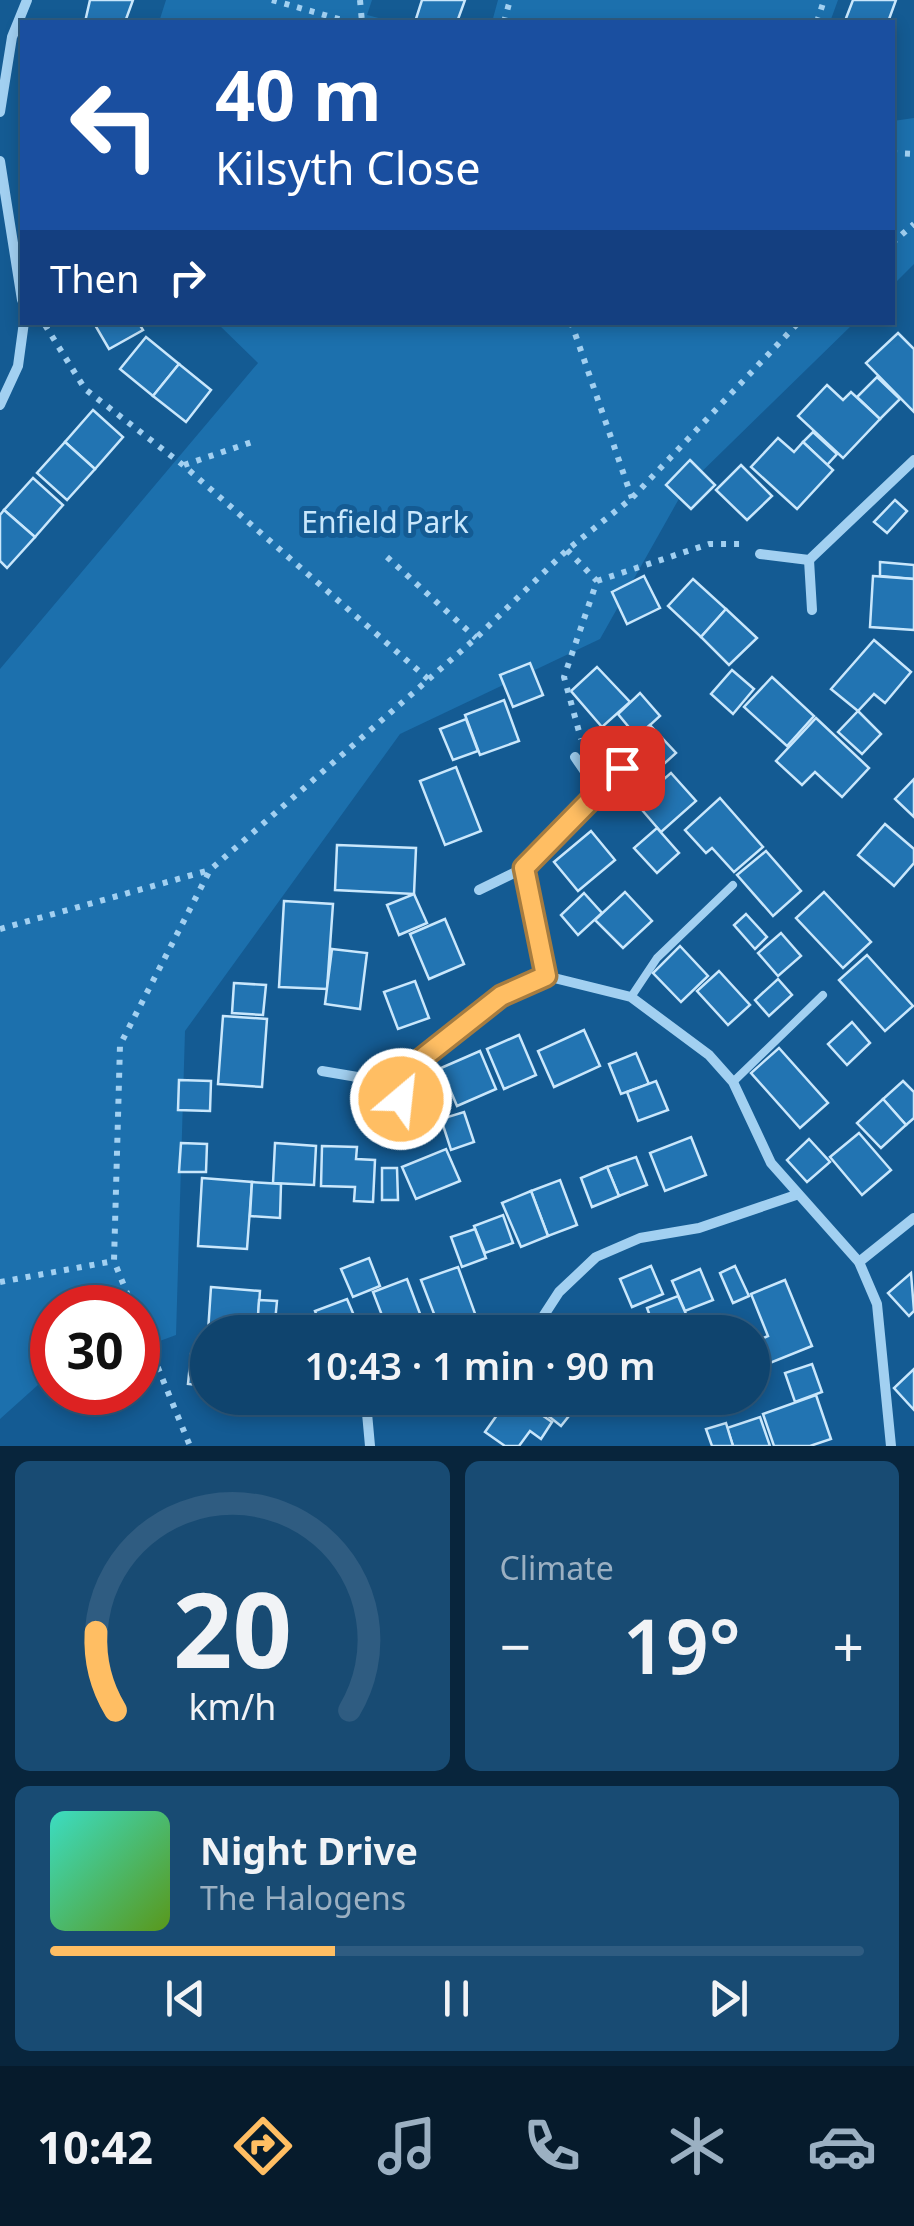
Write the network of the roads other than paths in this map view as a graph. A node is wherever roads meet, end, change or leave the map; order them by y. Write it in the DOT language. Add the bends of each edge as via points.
graph roads {
  1 [pos="27,0"];
  2 [pos="0,95"];
  3 [pos="0,112"];
  4 [pos="0,162"];
  5 [pos="20,287"];
  6 [pos="24,325"];
  7 [pos="0,406"];
  8 [pos="914,460"];
  9 [pos="760,554"];
  10 [pos="809,560"];
  11 [pos="812,610"];
  12 [pos="576,757"];
  13 [pos="622,768"];
  14 [pos="597,789"];
  15 [pos="524,868"];
  16 [pos="733,886"];
  17 [pos="479,890"];
  18 [pos="546,976"];
  19 [pos="822,995"];
  20 [pos="630,997"];
  21 [pos="322,1071"];
  22 [pos="401,1075"];
  23 [pos="733,1082"];
  24 [pos="401,1124"];
  25 [pos="796,1195"];
  26 [pos="914,1218"];
  27 [pos="859,1262"];
  28 [pos="543,1315"];
  29 [pos="367,1415"];
  30 [pos="370,1446"];
  31 [pos="891,1446"];
  1 -- 2 [label="street"];
  2 -- 3 [label="street"];
  4 -- 5 [label="street"];
  6 -- 7 [label="street" via="18,366"];
  8 -- 10 [label="street"];
  9 -- 10 [label="street"];
  10 -- 11 [label="street"];
  12 -- 14 [label="street"];
  13 -- 14 [label="street"];
  14 -- 15 [label="street"];
  15 -- 17 [label="street"];
  15 -- 18 [label="street"];
  16 -- 20 [label="lane" via="657,958"];
  18 -- 20 [label="street"];
  18 -- 22 [label="street" via="501,996"];
  19 -- 23 [label="lane"];
  20 -- 23 [label="street" via="709,1055"];
  21 -- 22 [label="street" via="374,1080"];
  22 -- 24 [label="street"];
  23 -- 25 [label="street" via="772,1163"];
  25 -- 27 [label="street"];
  25 -- 28 [label="street" via="699,1228 640,1238 596,1257"];
  26 -- 27 [label="street"];
  27 -- 31 [label="street" via="877,1304"];
  29 -- 30 [label="street"];
}
